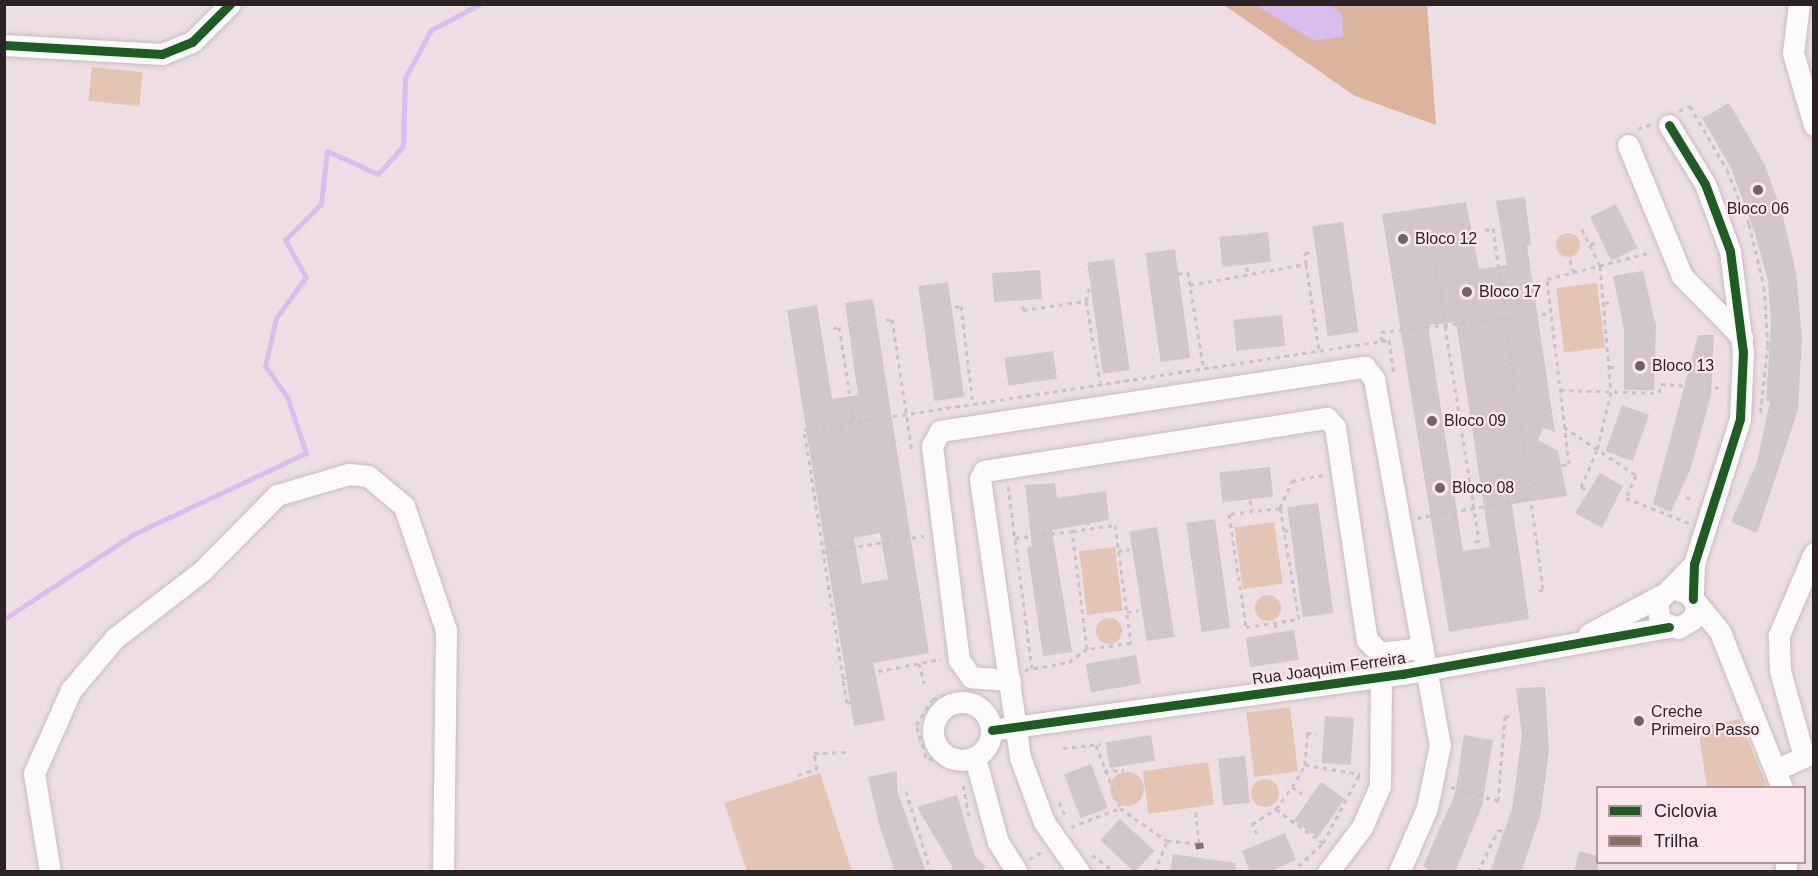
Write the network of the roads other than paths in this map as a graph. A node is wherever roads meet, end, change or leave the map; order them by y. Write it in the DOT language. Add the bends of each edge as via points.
graph roads {
  1 [pos="230,4"];
  2 [pos="1799,4"];
  3 [pos="4,45"];
  4 [pos="1669,125"];
  5 [pos="1814,125"];
  6 [pos="1628,145"];
  7 [pos="1742,337"];
  8 [pos="1814,553"];
  9 [pos="1694,564"];
  10 [pos="1666,592"];
  11 [pos="1694,600"];
  12 [pos="1678,626"];
  13 [pos="1720,632"];
  14 [pos="1573,642"];
  15 [pos="1420,648"];
  16 [pos="1427,670"];
  17 [pos="1381,677"];
  18 [pos="1010,680"];
  19 [pos="1004,725"];
  20 [pos="970,765"];
  21 [pos="1779,778"];
  22 [pos="1023,866"];
  23 [pos="50,872"];
  24 [pos="443,872"];
  25 [pos="1079,872"];
  26 [pos="1328,872"];
  27 [pos="1399,872"];
  1 -- 3 [label="street" via="192,42 162,54"];
  2 -- 5 [label="street" via="1793,53"];
  4 -- 7 [label="street, Rua Joaquim Ferreira" via="1719,216 1730,251"];
  6 -- 7 [label="street" via="1682,276"];
  7 -- 9 [label="street, Rua Joaquim Ferreira" via="1740,418"];
  8 -- 21 [label="street" via="1779,635 1780,671 1805,748 1802,762"];
  9 -- 10 [label="street, Rua Joaquim Ferreira"];
  9 -- 11 [label="street, Rua Joaquim Ferreira"];
  10 -- 11 [label="street"];
  10 -- 12 [label="street" via="1657,615"];
  10 -- 14 [label="street, Rua Joaquim Ferreira"];
  11 -- 12 [label="street, Rua Joaquim Ferreira" via="1696,613"];
  11 -- 13 [label="street"];
  12 -- 13 [label="street, Rua Joaquim Ferreira"];
  12 -- 14 [label="street, Rua Joaquim Ferreira"];
  13 -- 21 [label="street"];
  14 -- 16 [label="street, Rua Joaquim Ferreira"];
  15 -- 16 [label="street"];
  15 -- 18 [label="street" via="1380,653 1367,640 1335,428 1318,416 984,471"];
  15 -- 18 [label="street" via="1374,380 1365,367 1356,365 940,431 932,446 959,660 972,677"];
  16 -- 17 [label="street, Rua Joaquim Ferreira"];
  16 -- 27 [label="street, Rua Joaquim Ferreira" via="1439,763 1416,839"];
  17 -- 19 [label="street, Rua Joaquim Ferreira"];
  17 -- 26 [label="street, Rua Joaquim Ferreira" via="1380,786 1362,827"];
  18 -- 19 [label="street"];
  19 -- 20 [label="street"];
  19 -- 20 [label="street" via="970,702 952,703 937,715 933,733 940,750"];
  19 -- 25 [label="street" via="1056,844"];
  20 -- 22 [label="street" via="998,842"];
  23 -- 24 [label="street" via="34,773 71,690 115,638 202,571 277,495 349,474 368,476 404,506 446,630"];
}
